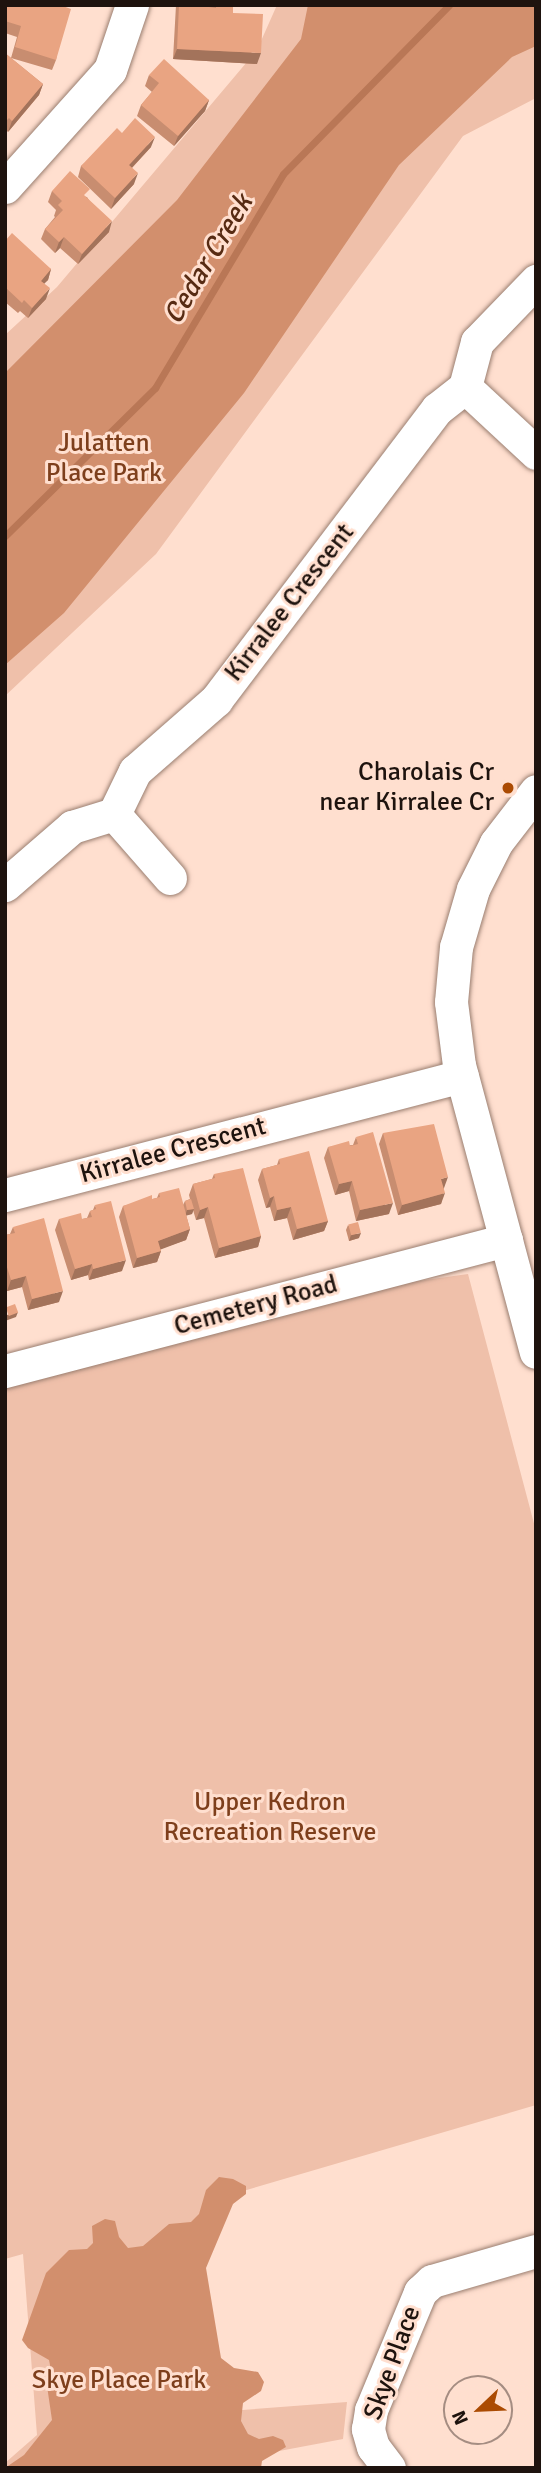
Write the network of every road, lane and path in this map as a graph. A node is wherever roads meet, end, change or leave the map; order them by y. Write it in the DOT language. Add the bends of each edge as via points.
graph roads {
  1 [pos="132,5"];
  2 [pos="5,187"];
  3 [pos="536,281"];
  4 [pos="465,387"];
  5 [pos="536,453"];
  6 [pos="536,792"];
  7 [pos="114,814"];
  8 [pos="170,878"];
  9 [pos="5,885"];
  10 [pos="462,1076"];
  11 [pos="5,1195"];
  12 [pos="506,1240"];
  13 [pos="536,1352"];
  14 [pos="5,1371"];
  15 [pos="536,2251"];
  16 [pos="389,2468"];
  1 -- 2 [label="street" via="110,70"];
  3 -- 4 [label="street" via="477,342"];
  4 -- 5 [label="street"];
  4 -- 7 [label="street, Kirralee Crescent" via="437,409 216,700 135,771"];
  6 -- 10 [label="street" via="513,818 485,863 459,932 452,1002"];
  7 -- 8 [label="street"];
  7 -- 9 [label="street" via="72,827"];
  10 -- 11 [label="street, Kirralee Crescent"];
  10 -- 12 [label="street"];
  12 -- 13 [label="street"];
  12 -- 14 [label="street, Cemetery Road"];
  15 -- 16 [label="street, Skye Place" via="432,2281 420,2292 371,2410 368,2429 373,2447"];
}
